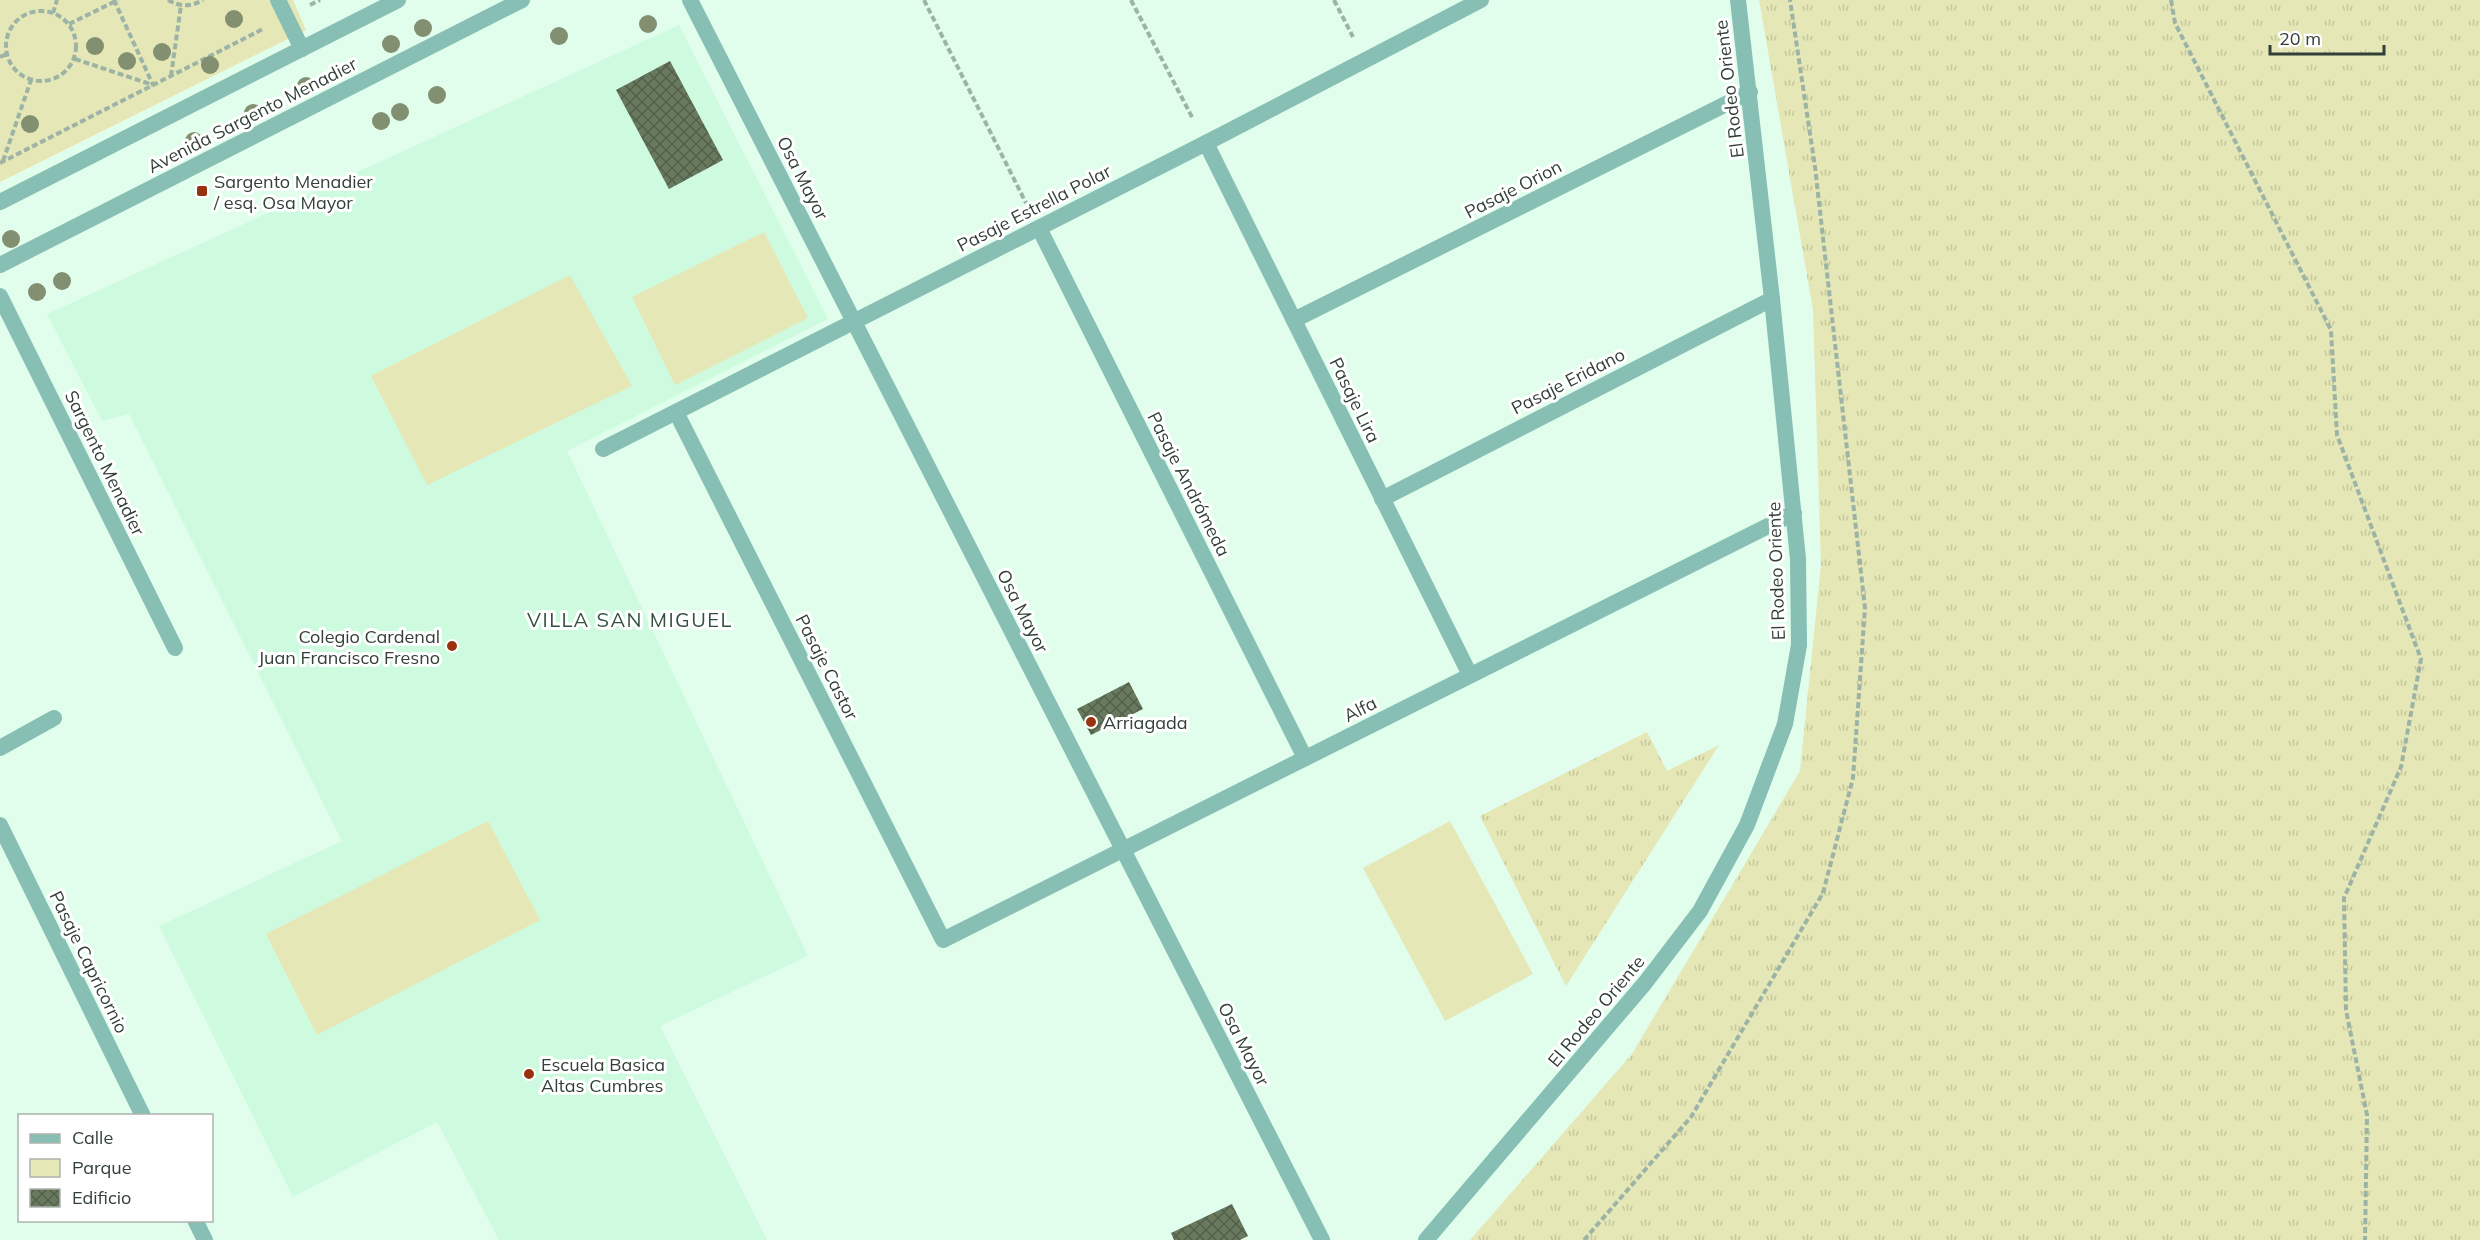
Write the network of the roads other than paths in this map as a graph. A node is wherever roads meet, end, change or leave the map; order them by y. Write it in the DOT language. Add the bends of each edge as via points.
graph roads {
  1 [pos="278,0"];
  2 [pos="398,0"];
  3 [pos="522,0"];
  4 [pos="690,0"];
  5 [pos="1481,0"];
  6 [pos="1738,0"];
  7 [pos="302,49"];
  8 [pos="1750,92"];
  9 [pos="1206,143"];
  10 [pos="0,202"];
  11 [pos="1039,228"];
  12 [pos="0,266"];
  13 [pos="0,296"];
  14 [pos="1772,299"];
  15 [pos="1294,320"];
  16 [pos="854,321"];
  17 [pos="676,412"];
  18 [pos="603,449"];
  19 [pos="1382,499"];
  20 [pos="1794,513"];
  21 [pos="175,648"];
  22 [pos="1470,675"];
  23 [pos="54,718"];
  24 [pos="0,748"];
  25 [pos="1305,758"];
  26 [pos="0,825"];
  27 [pos="1123,849"];
  28 [pos="943,940"];
  29 [pos="142,1114"];
  30 [pos="196,1222"];
  31 [pos="205,1240"];
  32 [pos="1322,1240"];
  33 [pos="1426,1240"];
  1 -- 7 [label="street"];
  2 -- 7 [label="street, Avenida Sargento Menadier"];
  3 -- 12 [label="street, Avenida Sargento Menadier"];
  4 -- 16 [label="street, Osa Mayor"];
  5 -- 9 [label="street, Pasaje Estrella Polar"];
  6 -- 8 [label="street, El Rodeo Oriente"];
  7 -- 10 [label="street, Avenida Sargento Menadier"];
  8 -- 14 [label="street, El Rodeo Oriente"];
  8 -- 15 [label="street, Pasaje Orion"];
  9 -- 11 [label="street, Pasaje Estrella Polar"];
  9 -- 15 [label="street, Pasaje Lira"];
  11 -- 16 [label="street, Pasaje Estrella Polar"];
  11 -- 25 [label="street, Pasaje Andrómeda"];
  13 -- 21 [label="street, Sargento Menadier"];
  14 -- 19 [label="street, Pasaje Eridano"];
  14 -- 20 [label="street, El Rodeo Oriente"];
  15 -- 19 [label="street, Pasaje Lira"];
  16 -- 17 [label="street, Pasaje Estrella Polar"];
  16 -- 27 [label="street, Osa Mayor"];
  17 -- 18 [label="street, Pasaje Estrella Polar"];
  17 -- 28 [label="street, Pasaje Castor"];
  19 -- 22 [label="street, Pasaje Lira"];
  20 -- 22 [label="street, Alfa"];
  20 -- 33 [label="street, El Rodeo Oriente" via="1800,605 1794,685 1778,750 1747,825 1706,901 1674,948"];
  22 -- 25 [label="street, Alfa"];
  23 -- 24 [label="street"];
  25 -- 27 [label="street, Alfa"];
  26 -- 29 [label="street, Pasaje Capricornio"];
  27 -- 28 [label="street, Alfa"];
  27 -- 32 [label="street, Osa Mayor"];
  30 -- 31 [label="street"];
}
